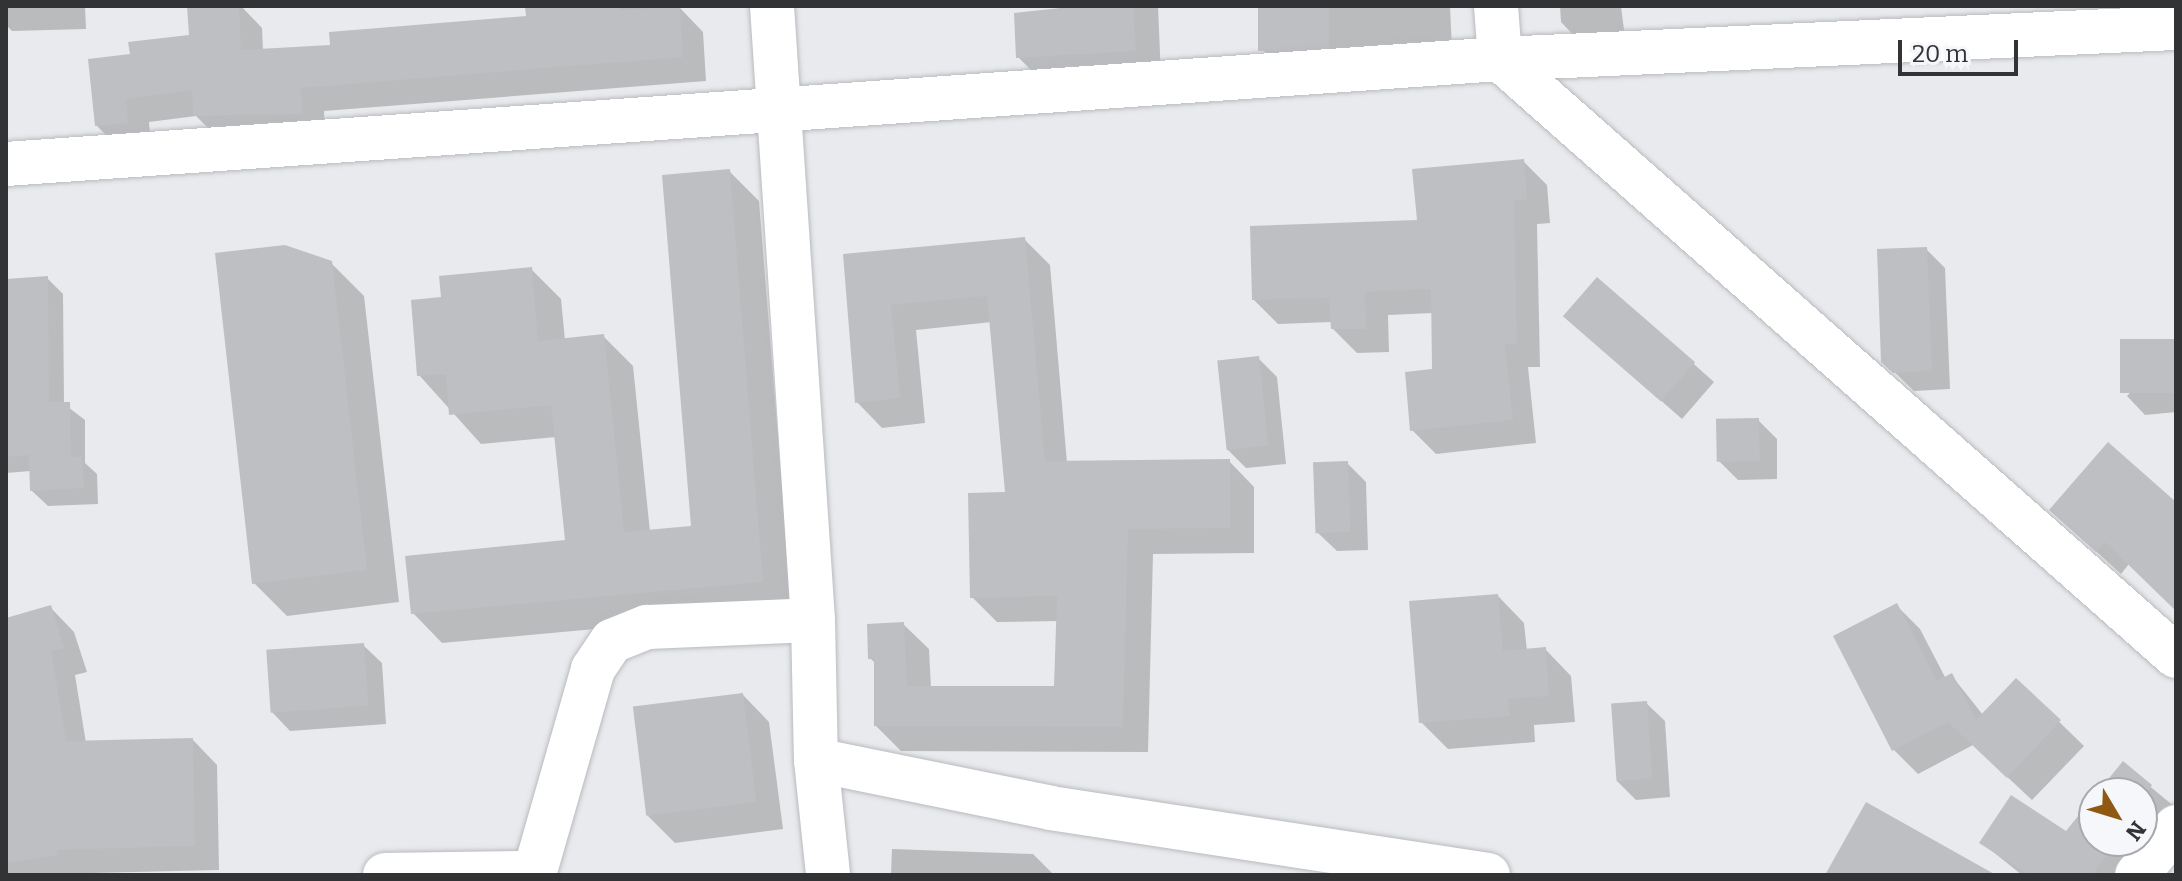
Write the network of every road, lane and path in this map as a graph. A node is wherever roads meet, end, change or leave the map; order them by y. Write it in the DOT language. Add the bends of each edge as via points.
graph roads {
  1 [pos="772,6"];
  2 [pos="1496,6"];
  3 [pos="1925,22"];
  4 [pos="2176,28"];
  5 [pos="1500,59"];
  6 [pos="779,108"];
  7 [pos="6,164"];
  8 [pos="813,620"];
  9 [pos="2176,656"];
  10 [pos="816,760"];
  11 [pos="2176,827"];
  12 [pos="534,874"];
  13 [pos="385,875"];
  14 [pos="828,875"];
  15 [pos="1488,875"];
  16 [pos="2137,875"];
  1 -- 6 [label="street"];
  2 -- 5 [label="street"];
  3 -- 4 [label="street"];
  3 -- 5 [label="street"];
  5 -- 6 [label="street"];
  5 -- 9 [label="street"];
  6 -- 7 [label="street"];
  6 -- 8 [label="street"];
  8 -- 10 [label="street"];
  8 -- 12 [label="street" via="647,627 612,641 593,669"];
  10 -- 14 [label="street"];
  10 -- 15 [label="street" via="1051,808"];
  11 -- 16 [label="street"];
  12 -- 13 [label="street"];
}
